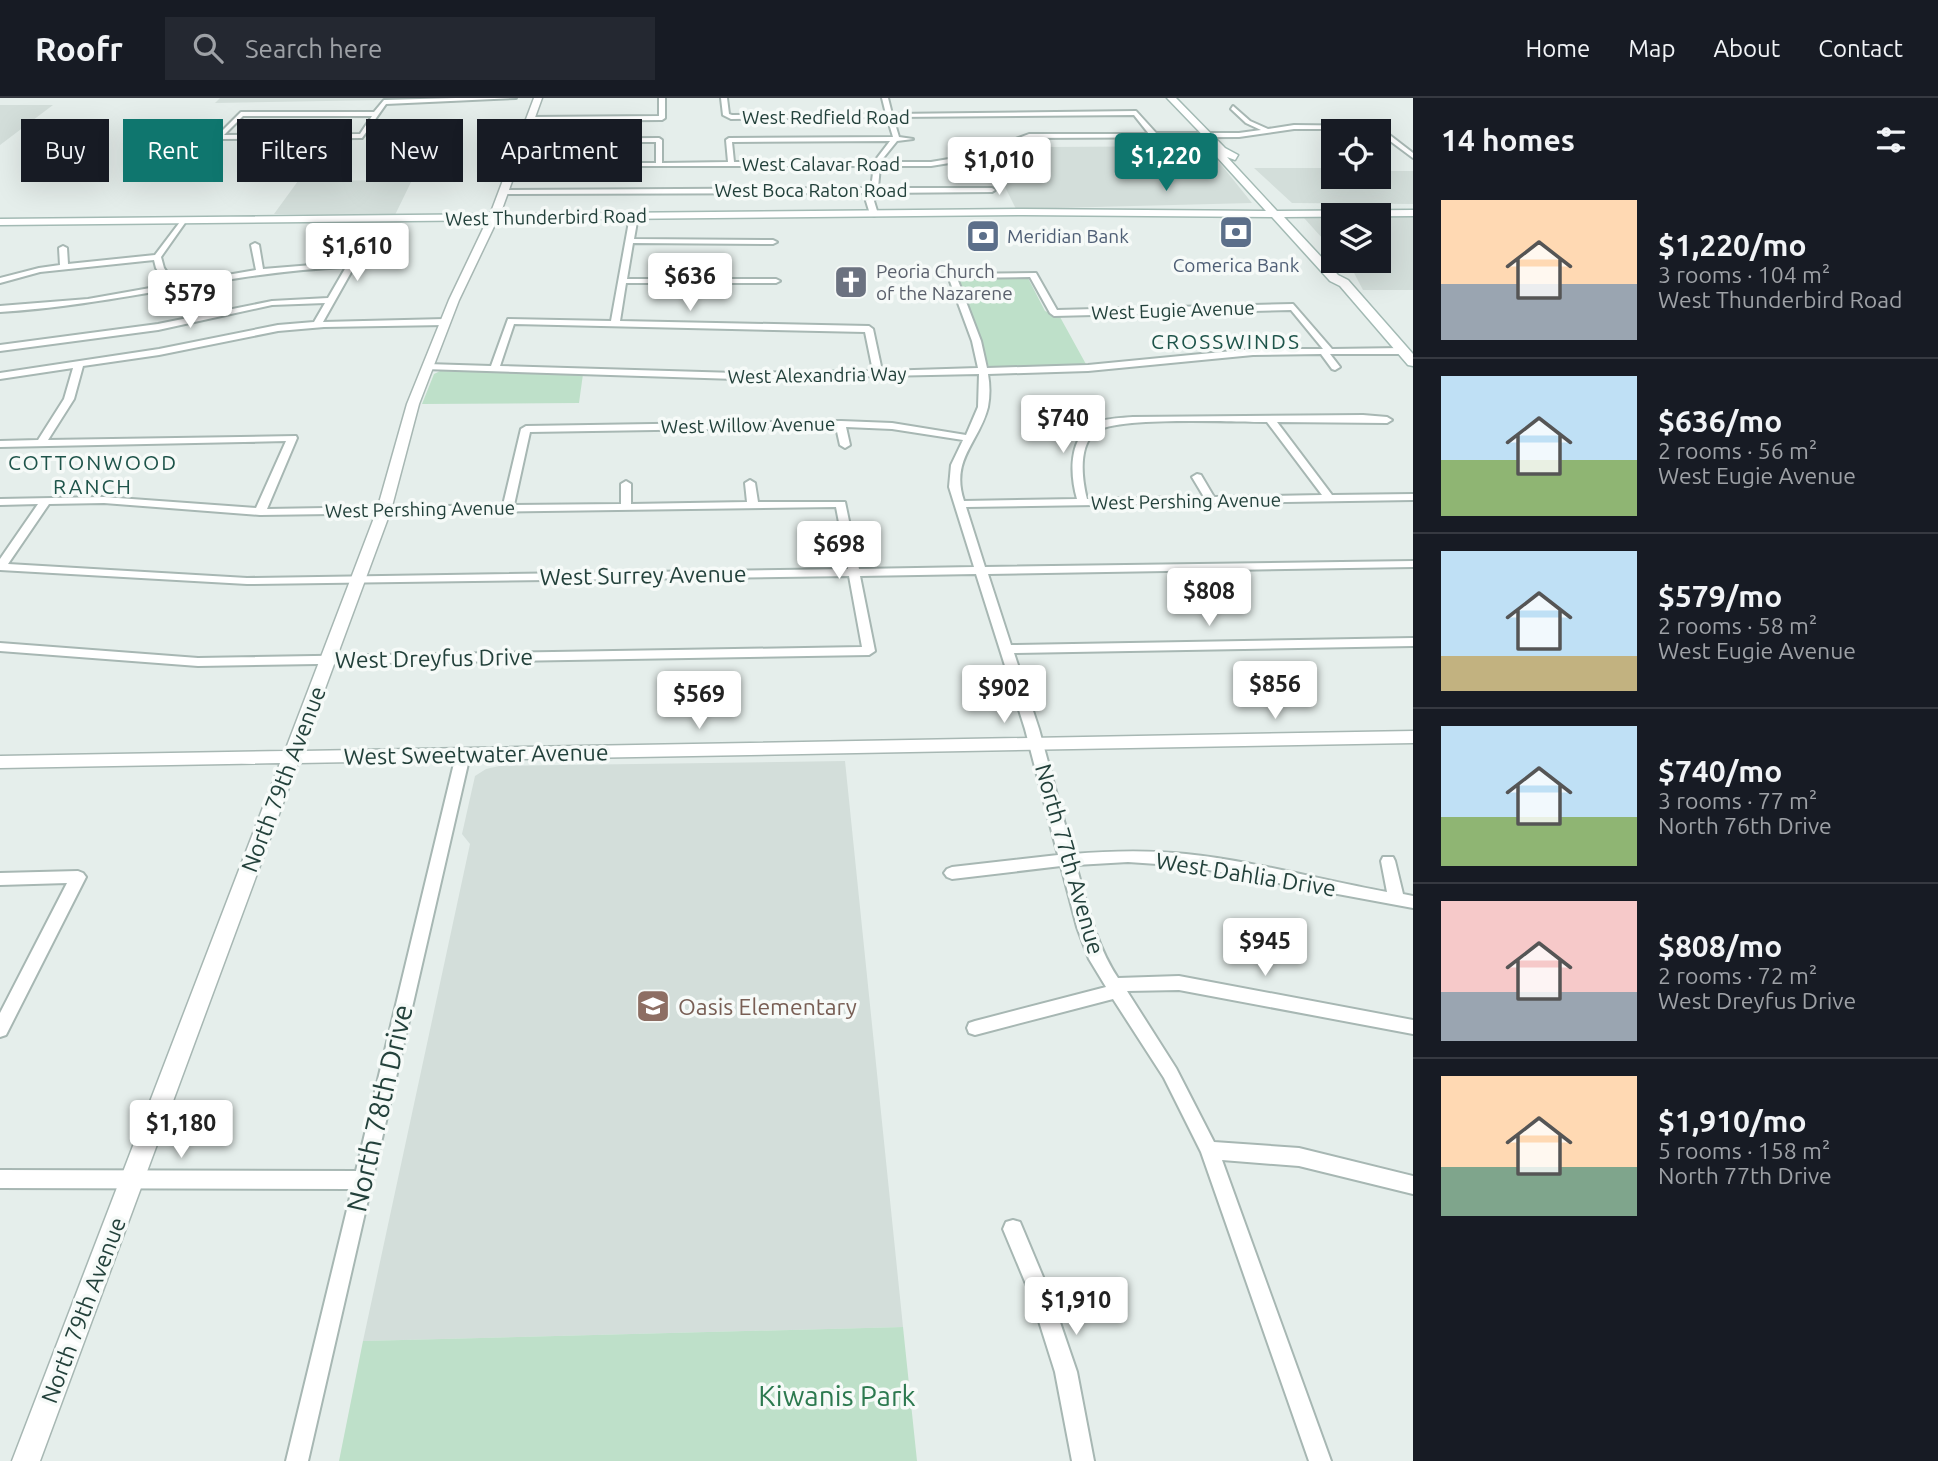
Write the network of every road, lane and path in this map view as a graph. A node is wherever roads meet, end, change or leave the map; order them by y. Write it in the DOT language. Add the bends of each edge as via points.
graph roads {
  1 [pos="513,98"];
  2 [pos="538,98"];
  3 [pos="662,98"];
  4 [pos="724,98"];
  5 [pos="885,98"];
  6 [pos="1171,98"];
  7 [pos="1233,108"];
  8 [pos="376,114"];
  9 [pos="891,116"];
  10 [pos="531,119"];
  11 [pos="1268,131"];
  12 [pos="1207,134"];
  13 [pos="1154,135"];
  14 [pos="896,138"];
  15 [pos="910,139"];
  16 [pos="642,140"];
  17 [pos="993,140"];
  18 [pos="1006,144"];
  19 [pos="1222,150"];
  20 [pos="1413,156"];
  21 [pos="877,162"];
  22 [pos="642,164"];
  23 [pos="659,164"];
  24 [pos="731,164"];
  25 [pos="508,182"];
  26 [pos="992,190"];
  27 [pos="873,191"];
  28 [pos="504,192"];
  29 [pos="1413,207"];
  30 [pos="1289,210"];
  31 [pos="1272,211"];
  32 [pos="1413,213"];
  33 [pos="874,214"];
  34 [pos="634,216"];
  35 [pos="492,217"];
  36 [pos="183,220"];
  37 [pos="0,222"];
  38 [pos="1303,226"];
  39 [pos="1316,239"];
  40 [pos="630,241"];
  41 [pos="773,242"];
  42 [pos="255,245"];
  43 [pos="354,245"];
  44 [pos="1321,245"];
  45 [pos="63,248"];
  46 [pos="157,257"];
  47 [pos="351,264"];
  48 [pos="64,267"];
  49 [pos="259,269"];
  50 [pos="1345,273"];
  51 [pos="0,281"];
  52 [pos="624,281"];
  53 [pos="776,281"];
  54 [pos="1344,283"];
  55 [pos="172,286"];
  56 [pos="330,300"];
  57 [pos="0,310"];
  58 [pos="1054,313"];
  59 [pos="445,322"];
  60 [pos="317,324"];
  61 [pos="615,324"];
  62 [pos="0,348"];
  63 [pos="1327,351"];
  64 [pos="1408,351"];
  65 [pos="1206,356"];
  66 [pos="1413,362"];
  67 [pos="79,364"];
  68 [pos="427,367"];
  69 [pos="495,367"];
  70 [pos="1217,367"];
  71 [pos="1335,367"];
  72 [pos="985,372"];
  73 [pos="878,374"];
  74 [pos="0,376"];
  75 [pos="1270,419"];
  76 [pos="1387,420"];
  77 [pos="840,424"];
  78 [pos="969,438"];
  79 [pos="43,441"];
  80 [pos="0,444"];
  81 [pos="845,445"];
  82 [pos="1197,477"];
  83 [pos="750,483"];
  84 [pos="626,484"];
  85 [pos="1413,497"];
  86 [pos="1330,499"];
  87 [pos="1211,500"];
  88 [pos="46,501"];
  89 [pos="0,502"];
  90 [pos="1083,502"];
  91 [pos="958,504"];
  92 [pos="753,505"];
  93 [pos="626,507"];
  94 [pos="508,508"];
  95 [pos="384,510"];
  96 [pos="260,512"];
  97 [pos="1413,564"];
  98 [pos="0,567"];
  99 [pos="980,570"];
  100 [pos="854,572"];
  101 [pos="357,579"];
  102 [pos="1413,642"];
  103 [pos="0,647"];
  104 [pos="1005,649"];
  105 [pos="328,660"];
  106 [pos="1413,737"];
  107 [pos="1036,744"];
  108 [pos="463,755"];
  109 [pos="291,757"];
  110 [pos="0,762"];
  111 [pos="1066,858"];
  112 [pos="1388,861"];
  113 [pos="952,873"];
  114 [pos="0,879"];
  115 [pos="1396,900"];
  116 [pos="1413,902"];
  117 [pos="1114,988"];
  118 [pos="5,1011"];
  119 [pos="1413,1027"];
  120 [pos="975,1028"];
  121 [pos="0,1030"];
  122 [pos="1209,1150"];
  123 [pos="0,1179"];
  124 [pos="132,1179"];
  125 [pos="361,1180"];
  126 [pos="1413,1185"];
  127 [pos="1013,1229"];
  128 [pos="26,1461"];
  129 [pos="297,1461"];
  130 [pos="1083,1461"];
  131 [pos="1321,1461"];
  1 -- 8 [label="street" via="384,102"];
  2 -- 10 [label="street, North 79th Avenue"];
  3 -- 10 [label="street" via="662,118"];
  4 -- 9 [label="street, West Redfield Road" via="727,117"];
  5 -- 9 [label="street"];
  6 -- 12 [label="main road"];
  7 -- 11 [label="street"];
  8 -- 8 [label="street" via="241,114 219,137 362,136"];
  9 -- 13 [label="street, West Redfield Road" via="1136,113"];
  9 -- 14 [label="street"];
  11 -- 12 [label="street, West Calavar Road"];
  11 -- 20 [label="street, West Calavar Road" via="1376,127"];
  12 -- 13 [label="street, West Calavar Road"];
  12 -- 19 [label="main road"];
  13 -- 18 [label="street, West Calavar Road" via="1038,136"];
  14 -- 15 [label="street"];
  14 -- 21 [label="street"];
  14 -- 24 [label="street" via="729,139"];
  16 -- 23 [label="street" via="659,140"];
  17 -- 18 [label="street"];
  18 -- 21 [label="street, West Calavar Road" via="949,162"];
  19 -- 30 [label="main road" via="1249,169"];
  19 -- 31 [label="main road" via="1219,154"];
  21 -- 24 [label="street, West Calavar Road"];
  21 -- 27 [label="street"];
  22 -- 23 [label="street, West Calavar Road"];
  23 -- 24 [label="street, West Calavar Road"];
  25 -- 28 [label="street, North 79th Avenue"];
  26 -- 27 [label="street, West Boca Raton Road"];
  27 -- 28 [label="street, West Boca Raton Road"];
  27 -- 33 [label="street"];
  28 -- 35 [label="street, North 79th Avenue"];
  29 -- 30 [label="main road, West Thunderbird Road"];
  30 -- 31 [label="main road, West Thunderbird Road"];
  30 -- 32 [label="main road, West Thunderbird Road"];
  30 -- 38 [label="main road"];
  31 -- 33 [label="main road, West Thunderbird Road"];
  31 -- 54 [label="main road" via="1334,278"];
  33 -- 34 [label="main road, West Thunderbird Road"];
  34 -- 35 [label="main road, West Thunderbird Road"];
  34 -- 40 [label="street"];
  35 -- 36 [label="main road, West Thunderbird Road"];
  35 -- 59 [label="street, North 79th Avenue"];
  36 -- 37 [label="main road, West Thunderbird Road"];
  36 -- 46 [label="street"];
  39 -- 44 [label="main road"];
  40 -- 41 [label="street"];
  40 -- 52 [label="street"];
  42 -- 49 [label="street"];
  43 -- 47 [label="street" via="359,251"];
  45 -- 48 [label="street"];
  46 -- 48 [label="street"];
  46 -- 55 [label="street"];
  47 -- 49 [label="street"];
  47 -- 56 [label="street"];
  48 -- 51 [label="street"];
  49 -- 55 [label="street"];
  50 -- 54 [label="main road" via="1349,278"];
  52 -- 53 [label="street"];
  52 -- 61 [label="street"];
  54 -- 64 [label="main road"];
  55 -- 57 [label="street"];
  56 -- 60 [label="street"];
  56 -- 62 [label="street" via="272,303 158,327"];
  58 -- 63 [label="street, West Eugie Avenue" via="1293,307"];
  58 -- 72 [label="street, North 77th Avenue" via="1033,275 952,276"];
  59 -- 60 [label="street"];
  59 -- 68 [label="street, North 79th Avenue"];
  60 -- 67 [label="street"];
  61 -- 69 [label="street" via="510,321"];
  61 -- 73 [label="street" via="869,329"];
  63 -- 64 [label="street, West Alexandria Way"];
  63 -- 65 [label="street, West Alexandria Way"];
  63 -- 71 [label="street"];
  64 -- 66 [label="main road"];
  65 -- 70 [label="street"];
  65 -- 72 [label="street, West Alexandria Way" via="1088,369"];
  67 -- 74 [label="street"];
  67 -- 79 [label="street" via="69,399"];
  68 -- 69 [label="street, West Alexandria Way"];
  68 -- 95 [label="street, North 79th Avenue"];
  69 -- 73 [label="street, West Alexandria Way" via="710,376"];
  72 -- 73 [label="street, West Alexandria Way"];
  72 -- 78 [label="street, North 77th Avenue" via="982,410"];
  75 -- 76 [label="street"];
  75 -- 86 [label="street"];
  75 -- 90 [label="street" via="1133,420 1099,425 1086,439 1077,463"];
  77 -- 78 [label="street, West Willow Avenue" via="892,426"];
  77 -- 81 [label="street"];
  77 -- 94 [label="street, West Willow Avenue" via="526,429"];
  78 -- 91 [label="street, North 77th Avenue" via="954,467"];
  79 -- 80 [label="street"];
  79 -- 96 [label="street" via="292,438"];
  82 -- 87 [label="street"];
  83 -- 92 [label="street"];
  84 -- 93 [label="street"];
  85 -- 86 [label="street, West Pershing Avenue"];
  86 -- 87 [label="street, West Pershing Avenue"];
  87 -- 90 [label="street, West Pershing Avenue"];
  88 -- 89 [label="street, West Pershing Avenue"];
  88 -- 96 [label="street, West Pershing Avenue" via="104,500"];
  88 -- 98 [label="street"];
  90 -- 91 [label="street, West Pershing Avenue"];
  91 -- 99 [label="street, North 77th Avenue"];
  92 -- 93 [label="street, West Pershing Avenue"];
  92 -- 100 [label="street, West Pershing Avenue" via="841,504"];
  93 -- 94 [label="street, West Pershing Avenue"];
  94 -- 95 [label="street, West Pershing Avenue"];
  95 -- 96 [label="street, West Pershing Avenue"];
  95 -- 101 [label="street, North 79th Avenue"];
  97 -- 99 [label="street, West Surrey Avenue"];
  98 -- 101 [label="street, West Surrey Avenue" via="219,580"];
  99 -- 100 [label="street, West Surrey Avenue"];
  99 -- 104 [label="street, North 77th Avenue"];
  100 -- 101 [label="street, West Surrey Avenue"];
  100 -- 105 [label="street, West Dreyfus Drive" via="869,651"];
  101 -- 105 [label="street, North 79th Avenue"];
  102 -- 104 [label="street"];
  103 -- 105 [label="street, West Dreyfus Drive" via="172,662"];
  104 -- 107 [label="street, North 77th Avenue"];
  105 -- 109 [label="street, North 79th Avenue"];
  106 -- 107 [label="street, West Sweetwater Avenue"];
  107 -- 108 [label="street, West Sweetwater Avenue"];
  107 -- 111 [label="street, North 77th Avenue"];
  108 -- 109 [label="street, West Sweetwater Avenue"];
  108 -- 125 [label="street, North 78th Drive"];
  109 -- 110 [label="street, West Sweetwater Avenue"];
  109 -- 124 [label="street, North 79th Avenue"];
  111 -- 113 [label="street, West Dahlia Drive"];
  111 -- 115 [label="street, West Dahlia Drive" via="1185,860"];
  111 -- 117 [label="street, North 77th Avenue" via="1085,927"];
  112 -- 115 [label="street"];
  114 -- 118 [label="street" via="78,877"];
  115 -- 116 [label="street, West Dahlia Drive"];
  117 -- 119 [label="street" via="1179,983"];
  117 -- 120 [label="street"];
  117 -- 122 [label="street, North 77th Avenue" via="1170,1073"];
  118 -- 121 [label="street"];
  122 -- 126 [label="street" via="1299,1157"];
  122 -- 131 [label="street, North 77th Avenue"];
  123 -- 124 [label="street"];
  124 -- 125 [label="street"];
  124 -- 128 [label="street, North 79th Avenue"];
  125 -- 129 [label="street, North 78th Drive"];
  127 -- 130 [label="street" via="1066,1372"];
}
